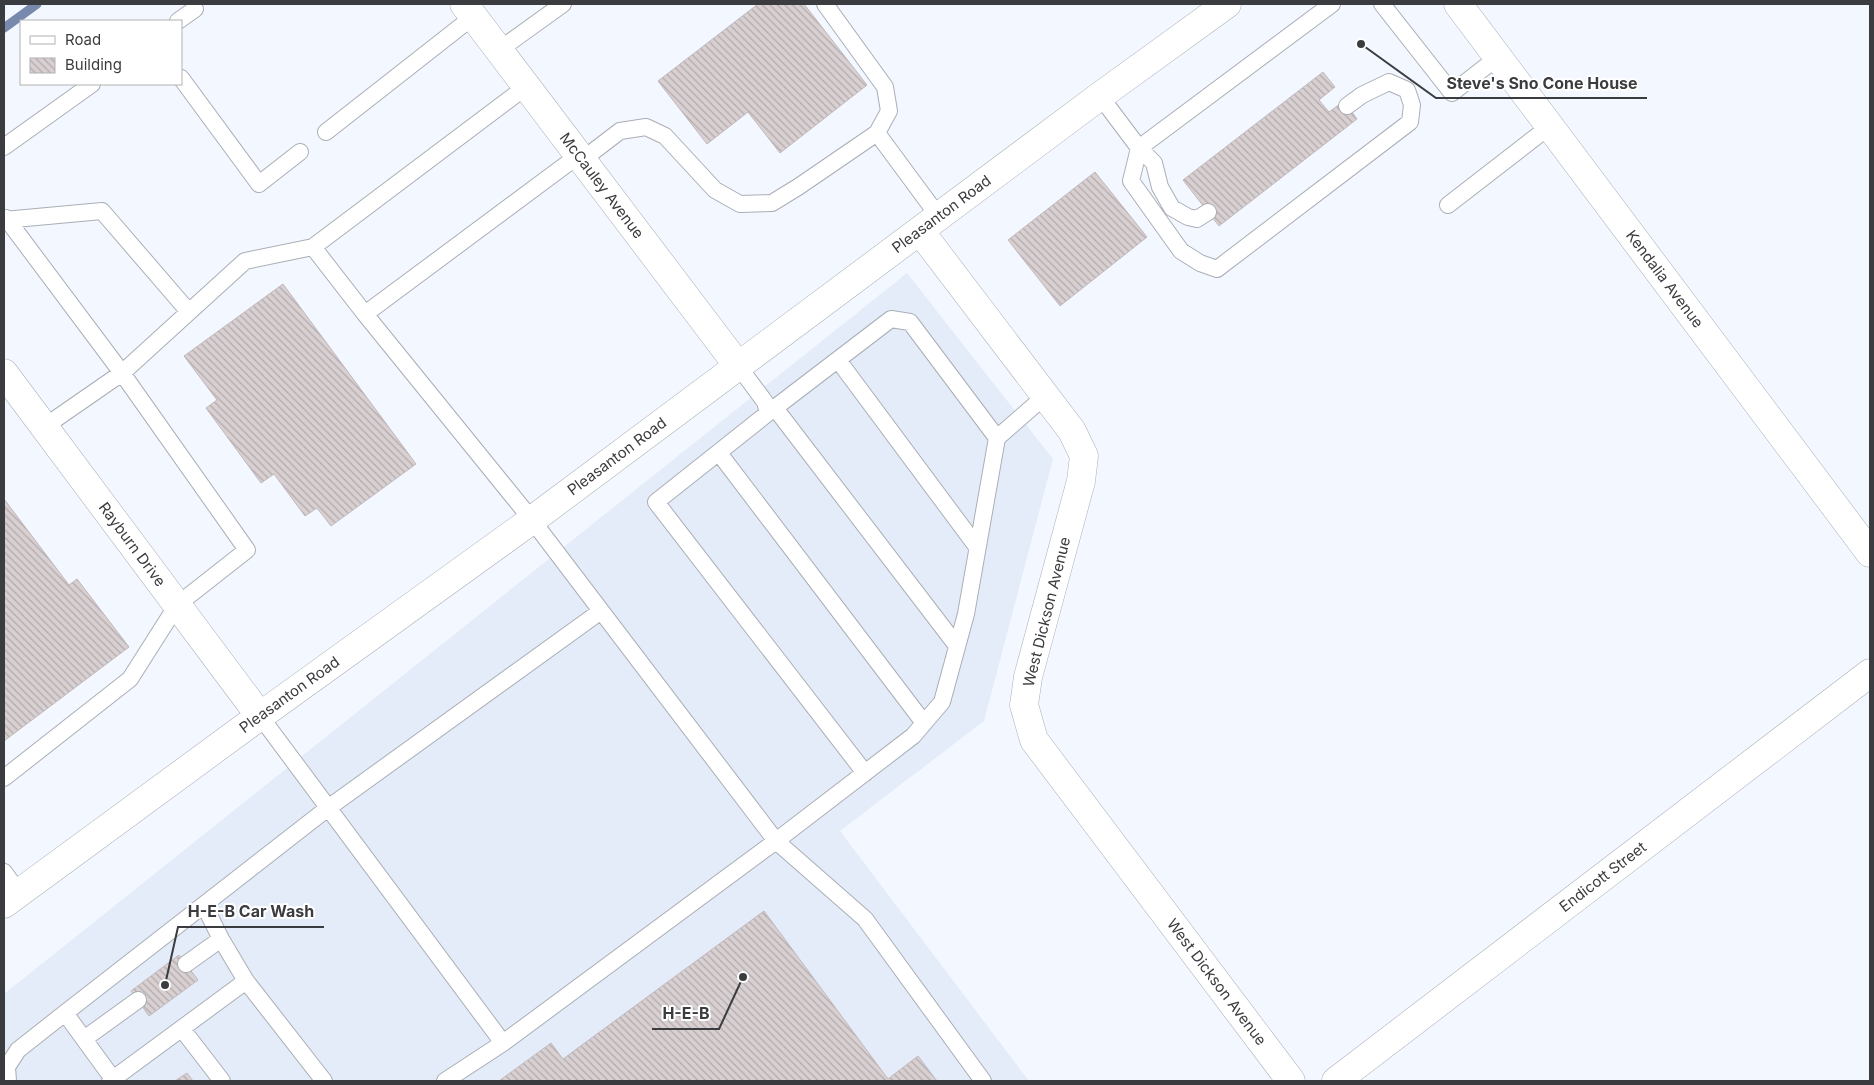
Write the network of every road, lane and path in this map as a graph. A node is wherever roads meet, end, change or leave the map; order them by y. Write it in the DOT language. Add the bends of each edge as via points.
graph roads {
  1 [pos="563,4"];
  2 [pos="824,4"];
  3 [pos="1332,4"];
  4 [pos="1382,4"];
  5 [pos="1458,4"];
  6 [pos="1215,7"];
  7 [pos="195,9"];
  8 [pos="469,10"];
  9 [pos="179,20"];
  10 [pos="499,50"];
  11 [pos="1498,57"];
  12 [pos="182,79"];
  13 [pos="91,85"];
  14 [pos="527,86"];
  15 [pos="1100,96"];
  16 [pos="1347,106"];
  17 [pos="1550,126"];
  18 [pos="326,132"];
  19 [pos="877,133"];
  20 [pos="4,147"];
  21 [pos="1139,148"];
  22 [pos="300,152"];
  23 [pos="581,158"];
  24 [pos="1448,205"];
  25 [pos="1208,212"];
  26 [pos="5,219"];
  27 [pos="930,224"];
  28 [pos="312,247"];
  29 [pos="189,312"];
  30 [pos="364,314"];
  31 [pos="838,360"];
  32 [pos="739,366"];
  33 [pos="4,373"];
  34 [pos="122,373"];
  35 [pos="1045,396"];
  36 [pos="772,410"];
  37 [pos="44,427"];
  38 [pos="997,438"];
  39 [pos="719,453"];
  40 [pos="532,520"];
  41 [pos="978,547"];
  42 [pos="1870,553"];
  43 [pos="177,606"];
  44 [pos="600,611"];
  45 [pos="957,646"];
  46 [pos="1870,673"];
  47 [pos="260,716"];
  48 [pos="924,723"];
  49 [pos="865,773"];
  50 [pos="4,778"];
  51 [pos="328,808"];
  52 [pos="776,841"];
  53 [pos="9,890"];
  54 [pos="204,905"];
  55 [pos="221,939"];
  56 [pos="186,964"];
  57 [pos="246,981"];
  58 [pos="138,1000"];
  59 [pos="65,1013"];
  60 [pos="182,1029"];
  61 [pos="84,1039"];
  62 [pos="503,1043"];
  63 [pos="8,1081"];
  64 [pos="113,1081"];
  65 [pos="222,1081"];
  66 [pos="324,1081"];
  67 [pos="444,1081"];
  68 [pos="983,1081"];
  69 [pos="1291,1081"];
  70 [pos="1336,1081"];
  1 -- 10 [label="lane"];
  2 -- 19 [label="lane" via="885,87 889,111"];
  3 -- 21 [label="lane"];
  4 -- 11 [label="lane" via="1452,93"];
  5 -- 11 [label="street, Kendalia Avenue"];
  6 -- 15 [label="street, Pleasanton Road"];
  7 -- 9 [label="lane"];
  8 -- 10 [label="street, McCauley Avenue"];
  8 -- 18 [label="lane"];
  10 -- 14 [label="street, McCauley Avenue"];
  11 -- 17 [label="street, Kendalia Avenue"];
  12 -- 22 [label="lane" via="259,184"];
  13 -- 20 [label="lane"];
  14 -- 23 [label="street, McCauley Avenue"];
  14 -- 28 [label="lane"];
  15 -- 21 [label="lane"];
  15 -- 27 [label="street, Pleasanton Road"];
  16 -- 21 [label="lane" via="1362,94 1389,82 1406,90 1412,105 1410,122 1217,269 1200,264 1182,250 1131,181"];
  17 -- 24 [label="lane"];
  17 -- 42 [label="street, Kendalia Avenue"];
  19 -- 23 [label="lane" via="772,203 740,204 715,190 665,136 646,127 620,131"];
  19 -- 27 [label="lane"];
  21 -- 25 [label="lane" via="1154,163 1160,187 1172,208 1198,219"];
  23 -- 30 [label="lane"];
  23 -- 32 [label="street, McCauley Avenue"];
  26 -- 29 [label="lane" via="102,211"];
  26 -- 34 [label="lane"];
  27 -- 32 [label="street, Pleasanton Road"];
  27 -- 35 [label="street, West Dickson Avenue"];
  28 -- 29 [label="lane" via="245,261"];
  28 -- 30 [label="lane"];
  29 -- 34 [label="lane"];
  30 -- 40 [label="lane"];
  31 -- 36 [label="lane"];
  31 -- 38 [label="lane" via="891,319 910,322"];
  31 -- 41 [label="lane"];
  32 -- 36 [label="lane"];
  32 -- 40 [label="street, Pleasanton Road"];
  33 -- 37 [label="street, Rayburn Drive"];
  34 -- 37 [label="lane"];
  34 -- 43 [label="lane" via="247,550"];
  35 -- 38 [label="lane"];
  35 -- 69 [label="street, West Dickson Avenue" via="1072,431 1084,456 1081,481 1028,677 1024,705 1034,740"];
  36 -- 39 [label="lane"];
  36 -- 45 [label="lane"];
  37 -- 43 [label="street, Rayburn Drive"];
  38 -- 41 [label="lane"];
  39 -- 48 [label="lane"];
  39 -- 49 [label="lane" via="656,502"];
  40 -- 44 [label="lane"];
  40 -- 47 [label="street, Pleasanton Road"];
  41 -- 45 [label="lane"];
  43 -- 47 [label="street, Rayburn Drive"];
  43 -- 50 [label="lane" via="130,679"];
  44 -- 51 [label="lane"];
  44 -- 52 [label="lane"];
  45 -- 48 [label="lane" via="942,702"];
  46 -- 70 [label="street, Endicott Street"];
  47 -- 51 [label="lane"];
  47 -- 53 [label="street, Pleasanton Road"];
  48 -- 49 [label="lane" via="913,736"];
  49 -- 52 [label="lane"];
  51 -- 54 [label="lane"];
  51 -- 62 [label="lane"];
  52 -- 62 [label="lane"];
  52 -- 68 [label="lane" via="865,919"];
  54 -- 55 [label="lane"];
  54 -- 59 [label="lane"];
  55 -- 56 [label="lane"];
  55 -- 57 [label="lane"];
  57 -- 60 [label="lane"];
  57 -- 66 [label="lane"];
  58 -- 61 [label="lane"];
  59 -- 61 [label="lane"];
  59 -- 63 [label="lane" via="18,1050 7,1067"];
  60 -- 64 [label="lane"];
  60 -- 65 [label="lane"];
  61 -- 64 [label="lane"];
  62 -- 67 [label="lane"];
}
